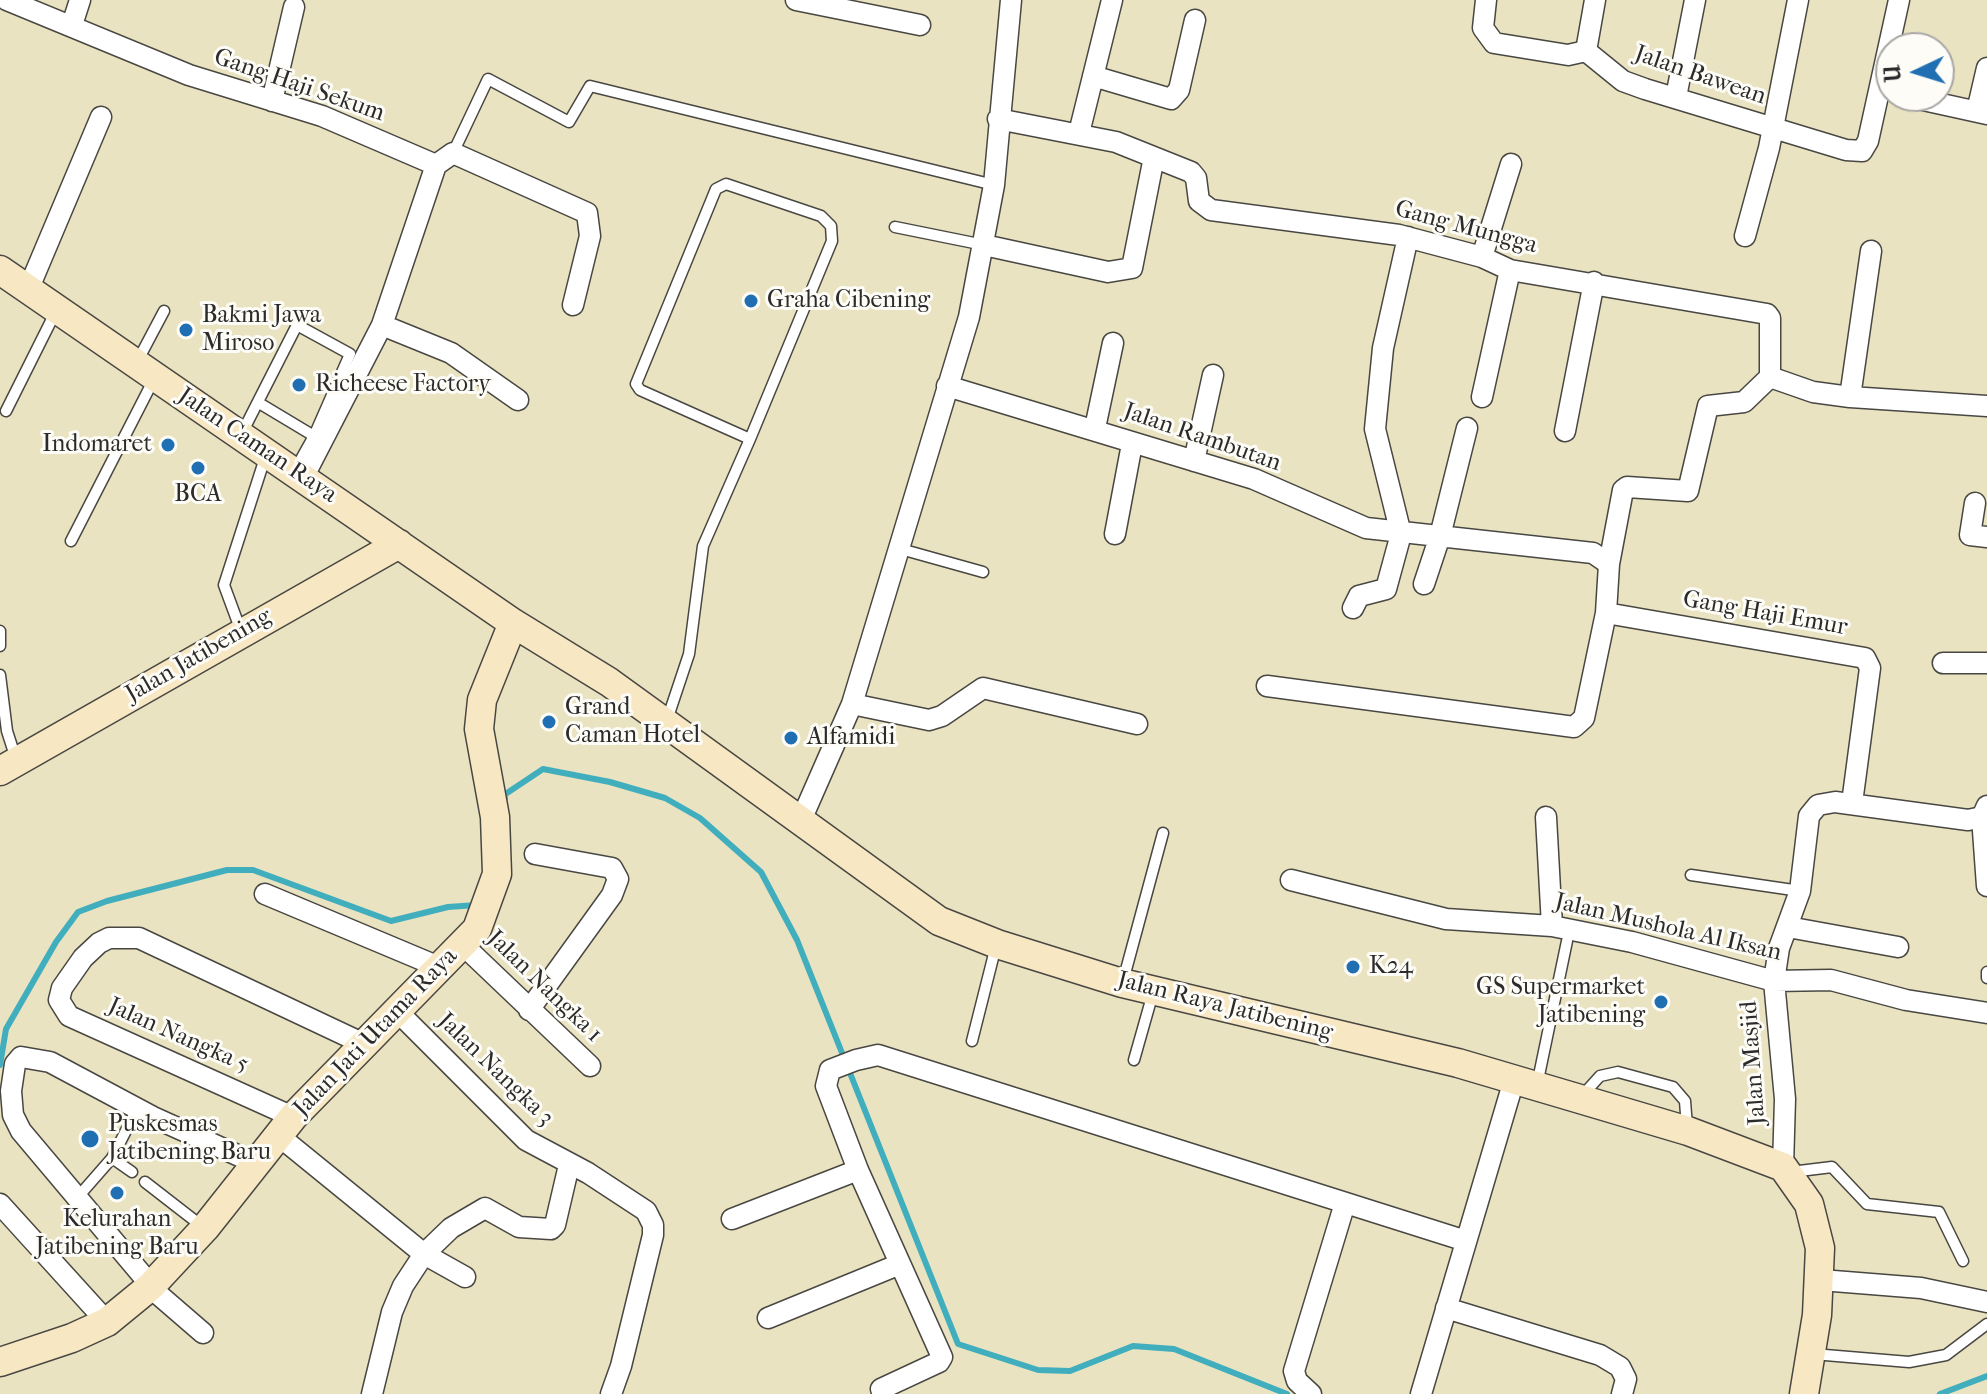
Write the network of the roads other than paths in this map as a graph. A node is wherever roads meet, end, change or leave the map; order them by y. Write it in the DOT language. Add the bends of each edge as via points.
graph roads {
  1 [pos="7,0"];
  2 [pos="80,0"];
  3 [pos="796,0"];
  4 [pos="1011,0"];
  5 [pos="1112,0"];
  6 [pos="1486,0"];
  7 [pos="1595,0"];
  8 [pos="1695,0"];
  9 [pos="1798,0"];
  10 [pos="1899,0"];
  11 [pos="294,7"];
  12 [pos="1195,20"];
  13 [pos="72,25"];
  14 [pos="920,25"];
  15 [pos="1894,32"];
  16 [pos="1586,51"];
  17 [pos="1987,68"];
  18 [pos="1093,76"];
  19 [pos="1676,97"];
  20 [pos="272,101"];
  21 [pos="1955,106"];
  22 [pos="1878,112"];
  23 [pos="1982,112"];
  24 [pos="101,117"];
  25 [pos="998,119"];
  26 [pos="1773,128"];
  27 [pos="1079,133"];
  28 [pos="1154,157"];
  29 [pos="445,159"];
  30 [pos="1511,164"];
  31 [pos="994,185"];
  32 [pos="895,227"];
  33 [pos="1745,236"];
  34 [pos="1408,237"];
  35 [pos="984,245"];
  36 [pos="1871,251"];
  37 [pos="1482,257"];
  38 [pos="0,270"];
  39 [pos="1510,270"];
  40 [pos="1594,282"];
  41 [pos="28,290"];
  42 [pos="573,305"];
  43 [pos="57,309"];
  44 [pos="164,311"];
  45 [pos="382,325"];
  46 [pos="1113,343"];
  47 [pos="146,370"];
  48 [pos="1213,375"];
  49 [pos="1770,377"];
  50 [pos="947,386"];
  51 [pos="1482,397"];
  52 [pos="1850,397"];
  53 [pos="518,400"];
  54 [pos="259,403"];
  55 [pos="1987,406"];
  56 [pos="6,411"];
  57 [pos="1095,428"];
  58 [pos="1467,428"];
  59 [pos="1565,431"];
  60 [pos="241,435"];
  61 [pos="314,436"];
  62 [pos="750,439"];
  63 [pos="1132,444"];
  64 [pos="267,452"];
  65 [pos="1194,461"];
  66 [pos="299,473"];
  67 [pos="1975,503"];
  68 [pos="1115,534"];
  69 [pos="1401,534"];
  70 [pos="1440,536"];
  71 [pos="1987,537"];
  72 [pos="71,541"];
  73 [pos="399,544"];
  74 [pos="897,548"];
  75 [pos="1609,564"];
  76 [pos="983,572"];
  77 [pos="1424,584"];
  78 [pos="1353,608"];
  79 [pos="1606,613"];
  80 [pos="513,623"];
  81 [pos="0,631"];
  82 [pos="241,631"];
  83 [pos="0,646"];
  84 [pos="1943,663"];
  85 [pos="1987,663"];
  86 [pos="0,675"];
  87 [pos="1267,686"];
  88 [pos="852,704"];
  89 [pos="666,722"];
  90 [pos="1137,724"];
  91 [pos="8,766"];
  92 [pos="1852,803"];
  93 [pos="1985,811"];
  94 [pos="1546,817"];
  95 [pos="801,820"];
  96 [pos="1163,833"];
  97 [pos="535,854"];
  98 [pos="1691,875"];
  99 [pos="1291,880"];
  100 [pos="1987,886"];
  101 [pos="1800,891"];
  102 [pos="265,894"];
  103 [pos="1552,926"];
  104 [pos="1788,927"];
  105 [pos="470,937"];
  106 [pos="1567,941"];
  107 [pos="997,944"];
  108 [pos="1898,947"];
  109 [pos="439,967"];
  110 [pos="1987,972"];
  111 [pos="1987,978"];
  112 [pos="1774,981"];
  113 [pos="1122,983"];
  114 [pos="1154,991"];
  115 [pos="396,1010"];
  116 [pos="529,1010"];
  117 [pos="1987,1013"];
  118 [pos="972,1041"];
  119 [pos="364,1044"];
  120 [pos="1134,1060"];
  121 [pos="590,1066"];
  122 [pos="1525,1083"];
  123 [pos="137,1109"];
  124 [pos="286,1126"];
  125 [pos="112,1158"];
  126 [pos="257,1164"];
  127 [pos="569,1165"];
  128 [pos="858,1170"];
  129 [pos="1786,1170"];
  130 [pos="132,1172"];
  131 [pos="145,1182"];
  132 [pos="76,1198"];
  133 [pos="1345,1203"];
  134 [pos="0,1204"];
  135 [pos="732,1219"];
  136 [pos="205,1228"];
  137 [pos="1466,1241"];
  138 [pos="424,1254"];
  139 [pos="1963,1261"];
  140 [pos="900,1264"];
  141 [pos="465,1277"];
  142 [pos="1821,1280"];
  143 [pos="151,1286"];
  144 [pos="1987,1302"];
  145 [pos="1446,1308"];
  146 [pos="768,1318"];
  147 [pos="107,1322"];
  148 [pos="1987,1324"];
  149 [pos="203,1333"];
  150 [pos="1811,1353"];
  151 [pos="4,1357"];
  152 [pos="881,1389"];
  153 [pos="372,1394"];
  154 [pos="611,1394"];
  155 [pos="1311,1394"];
  156 [pos="1421,1394"];
  157 [pos="1622,1394"];
  158 [pos="1804,1394"];
  1 -- 13 [label="street, Gang Haji Sekum"];
  2 -- 13 [label="street"];
  3 -- 14 [label="street"];
  4 -- 25 [label="street"];
  5 -- 18 [label="street"];
  6 -- 16 [label="street" via="1483,28 1494,43 1568,55"];
  7 -- 16 [label="street"];
  8 -- 19 [label="street"];
  9 -- 26 [label="street"];
  10 -- 15 [label="street"];
  11 -- 20 [label="street"];
  12 -- 18 [label="street" via="1179,90 1171,99"];
  13 -- 20 [label="street, Gang Haji Sekum" via="189,75"];
  16 -- 19 [label="street, Jalan Bawean" via="1623,81"];
  17 -- 23 [label="street"];
  18 -- 27 [label="street"];
  19 -- 26 [label="street, Jalan Bawean"];
  20 -- 29 [label="street, Gang Haji Sekum"];
  21 -- 23 [label="street"];
  22 -- 26 [label="street, Jalan Bawean" via="1862,151"];
  24 -- 41 [label="street"];
  25 -- 27 [label="street, Gang Mungga"];
  25 -- 31 [label="street"];
  26 -- 33 [label="street"];
  27 -- 28 [label="street, Gang Mungga"];
  28 -- 34 [label="street, Gang Mungga" via="1194,174 1196,196 1204,208"];
  28 -- 35 [label="street" via="1132,268 1108,272"];
  29 -- 31 [label="lane" via="488,79 569,122 590,86"];
  29 -- 42 [label="street, Gang Haji Sekum" via="587,213 590,236"];
  29 -- 45 [label="street"];
  30 -- 37 [label="street"];
  31 -- 35 [label="street"];
  32 -- 35 [label="lane"];
  34 -- 37 [label="street, Gang Mungga"];
  34 -- 69 [label="street" via="1383,348 1375,429"];
  35 -- 50 [label="street"];
  36 -- 52 [label="street"];
  37 -- 39 [label="street, Gang Mungga"];
  38 -- 41 [label="main road, Jalan Caman Raya"];
  39 -- 40 [label="street, Gang Mungga"];
  39 -- 51 [label="street"];
  40 -- 49 [label="street, Gang Mungga" via="1767,314"];
  40 -- 59 [label="street"];
  41 -- 43 [label="main road, Jalan Caman Raya"];
  43 -- 47 [label="main road, Jalan Caman Raya"];
  43 -- 56 [label="lane"];
  44 -- 47 [label="lane"];
  45 -- 53 [label="street" via="451,353"];
  45 -- 66 [label="street"];
  46 -- 57 [label="street"];
  47 -- 60 [label="main road, Jalan Caman Raya"];
  47 -- 72 [label="lane"];
  48 -- 65 [label="street"];
  49 -- 52 [label="street" via="1813,392"];
  49 -- 75 [label="street" via="1744,402 1708,406 1688,491 1623,490"];
  50 -- 57 [label="street, Jalan Rambutan"];
  50 -- 74 [label="street"];
  52 -- 55 [label="street"];
  54 -- 60 [label="lane"];
  54 -- 61 [label="lane"];
  54 -- 61 [label="lane" via="297,325 350,354"];
  57 -- 63 [label="street, Jalan Rambutan"];
  58 -- 70 [label="street"];
  60 -- 64 [label="main road, Jalan Caman Raya"];
  61 -- 66 [label="lane"];
  62 -- 62 [label="lane" via="636,384 716,189 726,184 821,216 833,233"];
  62 -- 89 [label="lane" via="703,546 689,654"];
  63 -- 65 [label="street, Jalan Rambutan"];
  63 -- 68 [label="street"];
  64 -- 66 [label="main road, Jalan Caman Raya"];
  64 -- 82 [label="lane" via="224,585"];
  65 -- 69 [label="street, Jalan Rambutan" via="1254,479 1366,528"];
  66 -- 73 [label="main road, Jalan Caman Raya"];
  67 -- 71 [label="street" via="1970,535"];
  69 -- 70 [label="street, Jalan Rambutan"];
  69 -- 78 [label="street" via="1386,589 1359,596"];
  70 -- 75 [label="street, Jalan Rambutan" via="1593,553"];
  70 -- 77 [label="street"];
  73 -- 80 [label="main road, Jalan Caman Raya"];
  73 -- 82 [label="main road, Jalan Jatibening"];
  74 -- 76 [label="lane"];
  74 -- 88 [label="street"];
  75 -- 79 [label="street"];
  79 -- 87 [label="street" via="1584,718 1574,727"];
  79 -- 92 [label="street, Gang Haji Emur" via="1865,658 1870,668"];
  80 -- 89 [label="main road, Jalan Raya Jatibening"];
  80 -- 105 [label="main road, Jalan Jati Utama Raya" via="482,700 479,729 495,817 497,874"];
  81 -- 83 [label="lane"];
  82 -- 91 [label="main road, Jalan Jatibening"];
  84 -- 85 [label="street"];
  86 -- 91 [label="lane"];
  88 -- 90 [label="street" via="929,720 983,688"];
  88 -- 95 [label="street"];
  89 -- 95 [label="main road, Jalan Raya Jatibening"];
  92 -- 93 [label="street, Jalan Masjid" via="1968,820"];
  92 -- 101 [label="street, Jalan Masjid" via="1818,805 1809,816"];
  93 -- 100 [label="street"];
  94 -- 103 [label="street"];
  95 -- 107 [label="main road, Jalan Raya Jatibening" via="911,904"];
  96 -- 113 [label="lane"];
  97 -- 116 [label="street" via="612,868 618,879 612,895"];
  98 -- 101 [label="lane"];
  99 -- 103 [label="street, Jalan Mushola Al Iksan" via="1446,919"];
  101 -- 104 [label="street, Jalan Masjid"];
  102 -- 109 [label="street"];
  103 -- 112 [label="street, Jalan Mushola Al Iksan"];
  104 -- 108 [label="street"];
  104 -- 112 [label="street, Jalan Masjid"];
  105 -- 109 [label="main road, Jalan Jati Utama Raya"];
  105 -- 116 [label="street, Jalan Nangka 1"];
  106 -- 122 [label="lane"];
  107 -- 113 [label="main road, Jalan Raya Jatibening"];
  107 -- 118 [label="lane"];
  109 -- 115 [label="main road, Jalan Jati Utama Raya"];
  110 -- 111 [label="lane"];
  112 -- 117 [label="street, Jalan Mushola Al Iksan" via="1831,980 1906,1000"];
  112 -- 129 [label="street, Jalan Masjid"];
  113 -- 114 [label="main road, Jalan Raya Jatibening"];
  114 -- 120 [label="lane"];
  114 -- 122 [label="main road, Jalan Raya Jatibening"];
  115 -- 119 [label="main road, Jalan Jati Utama Raya"];
  115 -- 127 [label="street, Jalan Nangka 3" via="526,1140"];
  116 -- 121 [label="street, Jalan Nangka 1"];
  119 -- 124 [label="main road, Jalan Jati Utama Raya"];
  119 -- 124 [label="street, Jalan Nangka 5" via="139,938 109,938 83,958 59,1000 69,1016"];
  122 -- 129 [label="main road, Jalan Raya Jatibening" via="1688,1131"];
  122 -- 137 [label="street"];
  123 -- 125 [label="lane"];
  123 -- 126 [label="street"];
  123 -- 132 [label="street" via="50,1062 21,1057 15,1064 13,1115 33,1148"];
  124 -- 126 [label="main road, Jalan Jati Utama Raya"];
  124 -- 138 [label="street"];
  125 -- 130 [label="lane"];
  125 -- 132 [label="lane"];
  126 -- 136 [label="main road, Jalan Jati Utama Raya"];
  127 -- 138 [label="street" via="551,1229 519,1227 485,1208 451,1228"];
  127 -- 154 [label="street, Jalan Nangka 3" via="629,1198 646,1211 653,1225"];
  128 -- 133 [label="street" via="826,1086 830,1070 878,1055"];
  128 -- 135 [label="street"];
  128 -- 140 [label="street"];
  129 -- 139 [label="lane" via="1832,1167 1867,1204 1939,1212"];
  129 -- 142 [label="main road" via="1809,1204 1820,1248"];
  131 -- 136 [label="lane"];
  132 -- 143 [label="street"];
  133 -- 137 [label="street"];
  133 -- 155 [label="street" via="1294,1371"];
  134 -- 147 [label="street"];
  136 -- 143 [label="main road, Jalan Jati Utama Raya"];
  137 -- 145 [label="street"];
  138 -- 141 [label="street"];
  138 -- 153 [label="street" via="392,1312"];
  140 -- 146 [label="street"];
  140 -- 152 [label="street" via="942,1357"];
  142 -- 144 [label="street" via="1921,1288"];
  142 -- 150 [label="main road"];
  143 -- 147 [label="main road, Jalan Jati Utama Raya"];
  143 -- 149 [label="street"];
  145 -- 156 [label="street"];
  145 -- 157 [label="street" via="1600,1355 1620,1367 1626,1379"];
  147 -- 151 [label="main road, Jalan Jati Utama Raya"];
  148 -- 150 [label="lane" via="1946,1355 1909,1362"];
  150 -- 158 [label="main road"];
}
